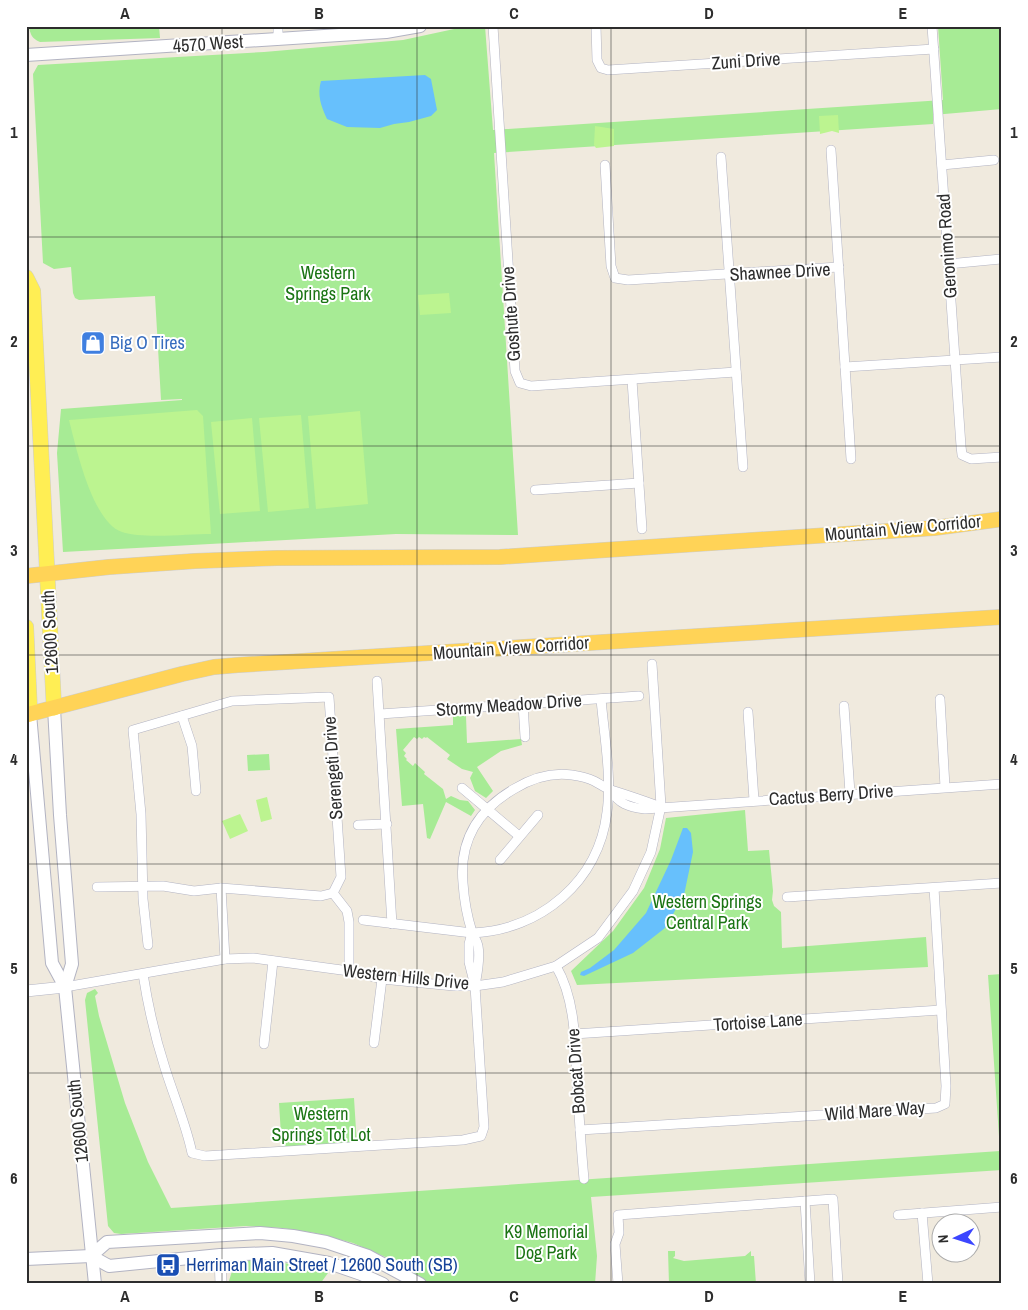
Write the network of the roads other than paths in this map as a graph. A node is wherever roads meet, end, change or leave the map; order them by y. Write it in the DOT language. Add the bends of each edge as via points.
graph roads {
  1 [pos="278,26"];
  2 [pos="420,26"];
  3 [pos="493,26"];
  4 [pos="596,26"];
  5 [pos="932,26"];
  6 [pos="278,40"];
  7 [pos="934,49"];
  8 [pos="26,55"];
  9 [pos="831,150"];
  10 [pos="721,157"];
  11 [pos="994,160"];
  12 [pos="604,165"];
  13 [pos="942,165"];
  14 [pos="1001,259"];
  15 [pos="948,264"];
  16 [pos="839,267"];
  17 [pos="729,274"];
  18 [pos="26,277"];
  19 [pos="1002,357"];
  20 [pos="955,360"];
  21 [pos="845,367"];
  22 [pos="736,372"];
  23 [pos="632,380"];
  24 [pos="1002,457"];
  25 [pos="851,459"];
  26 [pos="742,468"];
  27 [pos="639,483"];
  28 [pos="535,490"];
  29 [pos="1002,519"];
  30 [pos="642,529"];
  31 [pos="48,574"];
  32 [pos="26,576"];
  33 [pos="1002,618"];
  34 [pos="26,628"];
  35 [pos="652,664"];
  36 [pos="377,681"];
  37 [pos="639,696"];
  38 [pos="940,698"];
  39 [pos="601,699"];
  40 [pos="522,704"];
  41 [pos="844,706"];
  42 [pos="54,708"];
  43 [pos="748,712"];
  44 [pos="380,714"];
  45 [pos="28,715"];
  46 [pos="182,716"];
  47 [pos="525,736"];
  48 [pos="1002,784"];
  49 [pos="944,787"];
  50 [pos="462,788"];
  51 [pos="609,790"];
  52 [pos="196,791"];
  53 [pos="850,794"];
  54 [pos="754,800"];
  55 [pos="660,806"];
  56 [pos="486,808"];
  57 [pos="538,816"];
  58 [pos="358,824"];
  59 [pos="386,824"];
  60 [pos="519,836"];
  61 [pos="500,860"];
  62 [pos="1002,883"];
  63 [pos="142,886"];
  64 [pos="97,887"];
  65 [pos="221,888"];
  66 [pos="934,888"];
  67 [pos="333,892"];
  68 [pos="787,896"];
  69 [pos="363,920"];
  70 [pos="392,924"];
  71 [pos="472,934"];
  72 [pos="148,945"];
  73 [pos="225,959"];
  74 [pos="273,961"];
  75 [pos="556,966"];
  76 [pos="349,972"];
  77 [pos="143,974"];
  78 [pos="382,979"];
  79 [pos="475,986"];
  80 [pos="65,987"];
  81 [pos="26,991"];
  82 [pos="941,1010"];
  83 [pos="574,1034"];
  84 [pos="374,1043"];
  85 [pos="264,1044"];
  86 [pos="580,1130"];
  87 [pos="584,1179"];
  88 [pos="805,1201"];
  89 [pos="1002,1207"];
  90 [pos="922,1213"];
  91 [pos="898,1214"];
  92 [pos="220,1255"];
  93 [pos="91,1256"];
  94 [pos="26,1259"];
  95 [pos="95,1284"];
  96 [pos="221,1284"];
  97 [pos="383,1284"];
  98 [pos="420,1284"];
  99 [pos="618,1284"];
  100 [pos="810,1284"];
  101 [pos="838,1284"];
  102 [pos="928,1284"];
  1 -- 6 [label="street"];
  2 -- 6 [label="main road, 4570 West" via="386,32"];
  3 -- 23 [label="street, Goshute Drive" via="515,371 520,383 531,386"];
  4 -- 7 [label="street, Zuni Drive" via="597,60 601,68 608,70"];
  5 -- 7 [label="street, Geronimo Road"];
  6 -- 8 [label="main road, 4570 West"];
  7 -- 13 [label="street, Geronimo Road"];
  9 -- 16 [label="street"];
  10 -- 17 [label="street"];
  11 -- 13 [label="street"];
  12 -- 17 [label="street, Shawnee Drive" via="614,278"];
  13 -- 15 [label="street, Geronimo Road"];
  14 -- 15 [label="street"];
  15 -- 20 [label="street, Geronimo Road"];
  16 -- 17 [label="street, Shawnee Drive"];
  16 -- 21 [label="street, Shawnee Drive"];
  17 -- 22 [label="street"];
  18 -- 31 [label="main road, 12600 South" via="33,291"];
  19 -- 20 [label="street"];
  20 -- 21 [label="street"];
  20 -- 24 [label="street, Geronimo Road" via="962,456 971,460"];
  21 -- 25 [label="street, Shawnee Drive"];
  22 -- 23 [label="street, Goshute Drive"];
  22 -- 26 [label="street"];
  23 -- 27 [label="street"];
  27 -- 28 [label="street"];
  27 -- 30 [label="street"];
  29 -- 31 [label="highway, Mountain View Corridor" via="934,528 500,557 225,559"];
  31 -- 32 [label="highway, Mountain View Corridor"];
  31 -- 42 [label="main road, 12600 South"];
  33 -- 42 [label="highway, Mountain View Corridor" via="238,665 182,674"];
  34 -- 45 [label="main road, 12600 South"];
  35 -- 55 [label="street, Western Hills Drive"];
  36 -- 44 [label="street"];
  37 -- 39 [label="street, Stormy Meadow Drive"];
  38 -- 49 [label="street"];
  39 -- 40 [label="street, Stormy Meadow Drive"];
  39 -- 51 [label="street"];
  40 -- 44 [label="street, Stormy Meadow Drive"];
  40 -- 47 [label="street"];
  41 -- 53 [label="street"];
  42 -- 45 [label="highway, Mountain View Corridor"];
  42 -- 80 [label="main road, 12600 South" via="72,964"];
  43 -- 54 [label="street"];
  44 -- 59 [label="street"];
  45 -- 80 [label="main road, 12600 South" via="52,962"];
  46 -- 52 [label="street" via="191,739"];
  46 -- 63 [label="street, Serengeti Drive" via="133,730 141,813"];
  46 -- 67 [label="street, Serengeti Drive" via="232,701 328,697 341,877"];
  48 -- 49 [label="street, Cactus Berry Drive"];
  49 -- 53 [label="street, Cactus Berry Drive"];
  50 -- 56 [label="street"];
  51 -- 55 [label="street, Cactus Berry Drive"];
  51 -- 56 [label="street" via="593,780 551,775 528,780"];
  51 -- 71 [label="street" via="608,813 600,843 572,890 551,908 530,919 507,928"];
  53 -- 54 [label="street, Cactus Berry Drive"];
  54 -- 55 [label="street, Cactus Berry Drive"];
  55 -- 75 [label="street, Western Hills Drive" via="651,852 633,891 598,938"];
  56 -- 60 [label="street"];
  56 -- 71 [label="street" via="467,839 463,861 463,882"];
  57 -- 60 [label="street"];
  58 -- 59 [label="street"];
  59 -- 70 [label="street"];
  60 -- 61 [label="street"];
  62 -- 66 [label="street"];
  63 -- 64 [label="street"];
  63 -- 65 [label="street" via="194,891"];
  63 -- 72 [label="street"];
  65 -- 67 [label="street" via="321,896"];
  65 -- 73 [label="street"];
  66 -- 68 [label="street"];
  66 -- 82 [label="street, Wild Mare Way"];
  67 -- 76 [label="street" via="347,911"];
  69 -- 70 [label="street"];
  70 -- 71 [label="street"];
  71 -- 79 [label="street" via="469,962"];
  73 -- 74 [label="street, Western Hills Drive"];
  73 -- 77 [label="street, Western Hills Drive"];
  74 -- 76 [label="street, Western Hills Drive"];
  74 -- 85 [label="street"];
  75 -- 79 [label="street, Western Hills Drive" via="503,982"];
  75 -- 83 [label="street, Bobcat Drive" via="570,1001"];
  76 -- 78 [label="street, Western Hills Drive"];
  77 -- 79 [label="street" via="165,1067 192,1153 205,1156 463,1140 481,1136 484,1127"];
  77 -- 80 [label="street, Western Hills Drive"];
  78 -- 79 [label="street, Western Hills Drive"];
  78 -- 84 [label="street"];
  80 -- 81 [label="street"];
  80 -- 93 [label="main road, 12600 South"];
  82 -- 83 [label="street, Tortoise Lane"];
  82 -- 86 [label="street, Wild Mare Way" via="946,1086 945,1104 936,1108"];
  83 -- 86 [label="street, Bobcat Drive"];
  86 -- 87 [label="street, Bobcat Drive"];
  88 -- 99 [label="street" via="618,1216 619,1232 615,1244"];
  88 -- 100 [label="street"];
  88 -- 101 [label="street" via="833,1199"];
  89 -- 90 [label="street"];
  90 -- 91 [label="street"];
  90 -- 102 [label="street"];
  92 -- 93 [label="main road" via="109,1266"];
  92 -- 96 [label="street"];
  92 -- 97 [label="main road" via="272,1253 329,1263"];
  93 -- 94 [label="main road"];
  93 -- 95 [label="main road, 12600 South"];
  93 -- 98 [label="main road" via="107,1242 260,1232 347,1248"];
}
